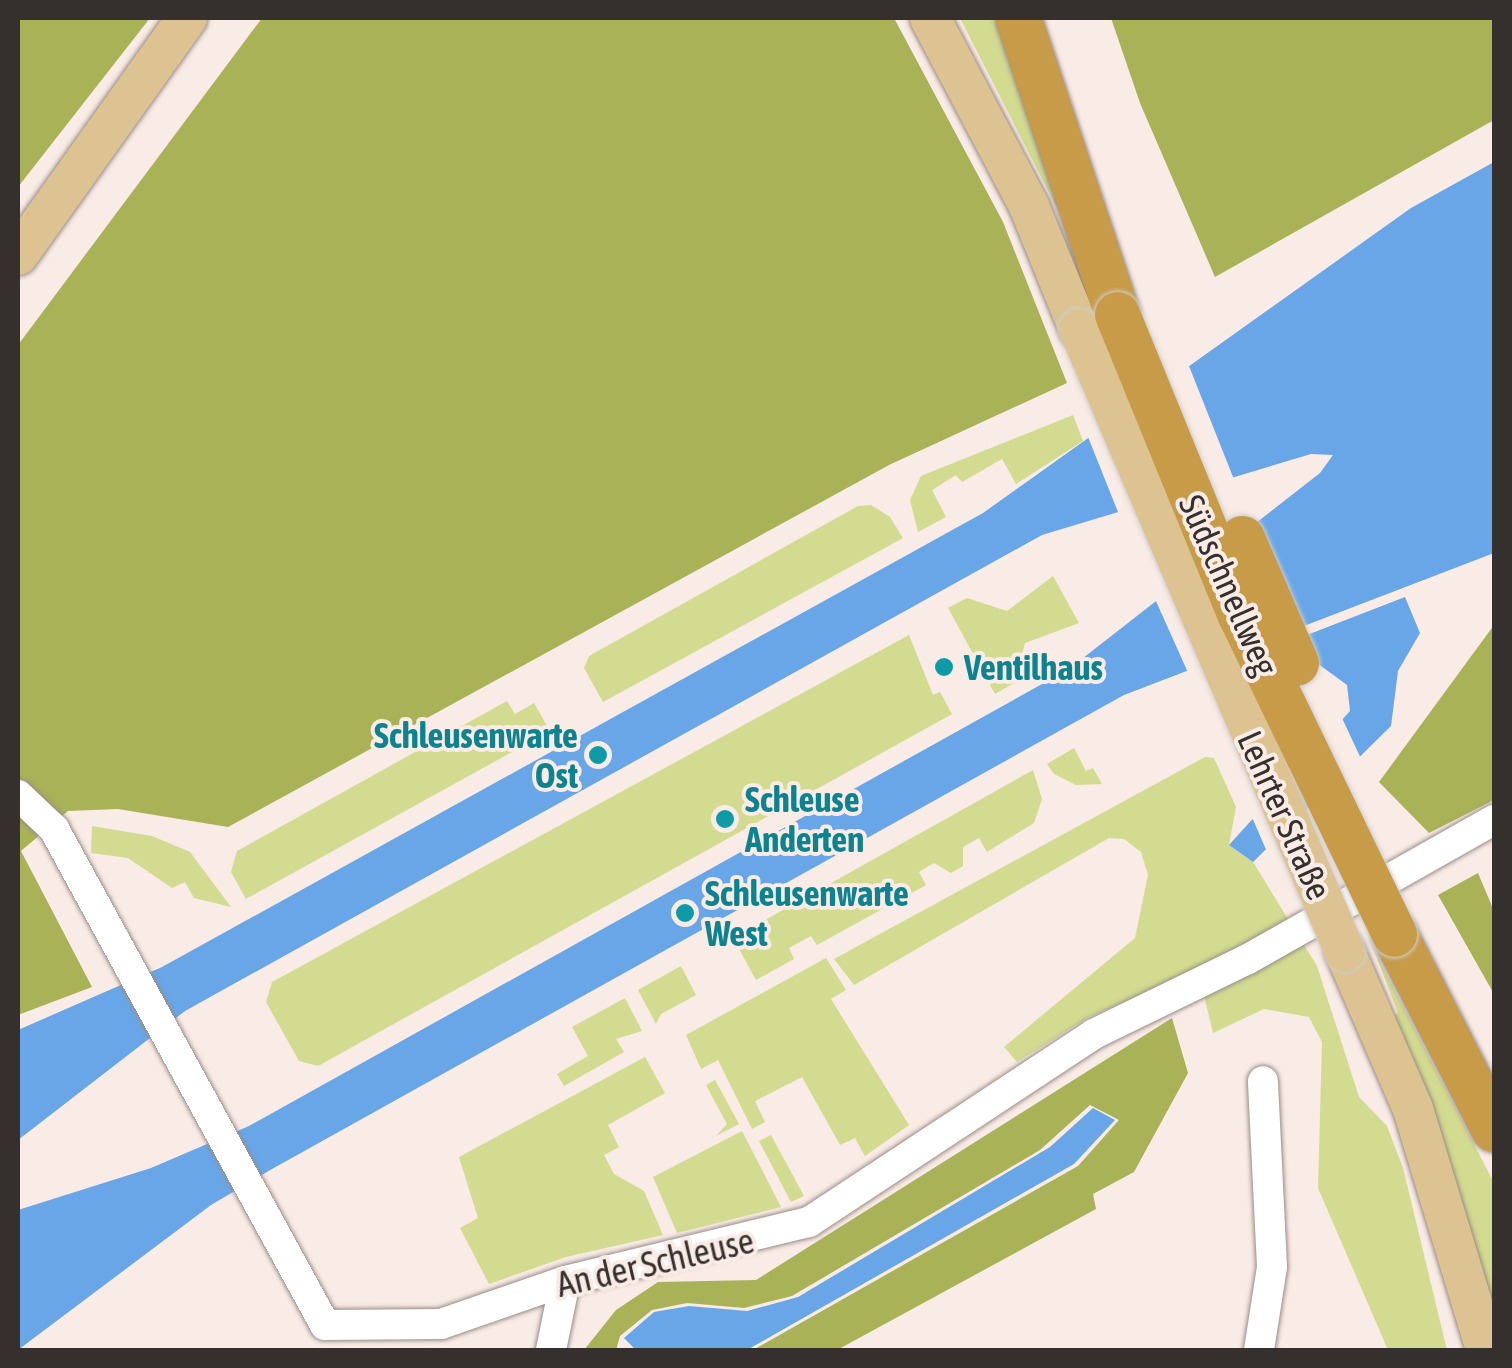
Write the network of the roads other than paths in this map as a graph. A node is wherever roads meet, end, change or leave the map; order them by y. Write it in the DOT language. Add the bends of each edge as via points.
graph roads {
  1 [pos="186,18"];
  2 [pos="930,18"];
  3 [pos="1018,18"];
  4 [pos="1049,18"];
  5 [pos="18,255"];
  6 [pos="1114,315"];
  7 [pos="18,795"];
  8 [pos="1494,820"];
  9 [pos="1406,926"];
  10 [pos="1494,1067"];
  11 [pos="1264,1081"];
  12 [pos="1494,1129"];
  13 [pos="566,1280"];
  14 [pos="323,1338"];
  15 [pos="551,1350"];
  16 [pos="1260,1350"];
  17 [pos="1486,1350"];
  1 -- 5 [label="main road"];
  2 -- 6 [label="main road, Lehrter Straße" via="1006,158"];
  3 -- 6 [label="highway, Südschnellweg"];
  4 -- 6 [label="highway, Südschnellweg"];
  6 -- 9 [label="highway, Südschnellweg, bridge" via="1284,635"];
  6 -- 17 [label="main road, Lehrter Straße, bridge" via="1345,952 1412,1109"];
  7 -- 14 [label="street, An der Schleuse" via="54,829 305,1289"];
  8 -- 13 [label="street, An der Schleuse" via="1248,958 1094,1034 809,1222"];
  9 -- 10 [label="highway, Südschnellweg"];
  9 -- 12 [label="highway, Südschnellweg"];
  11 -- 16 [label="street" via="1272,1266"];
  13 -- 14 [label="street, An der Schleuse" via="441,1324"];
  13 -- 15 [label="street"];
}
